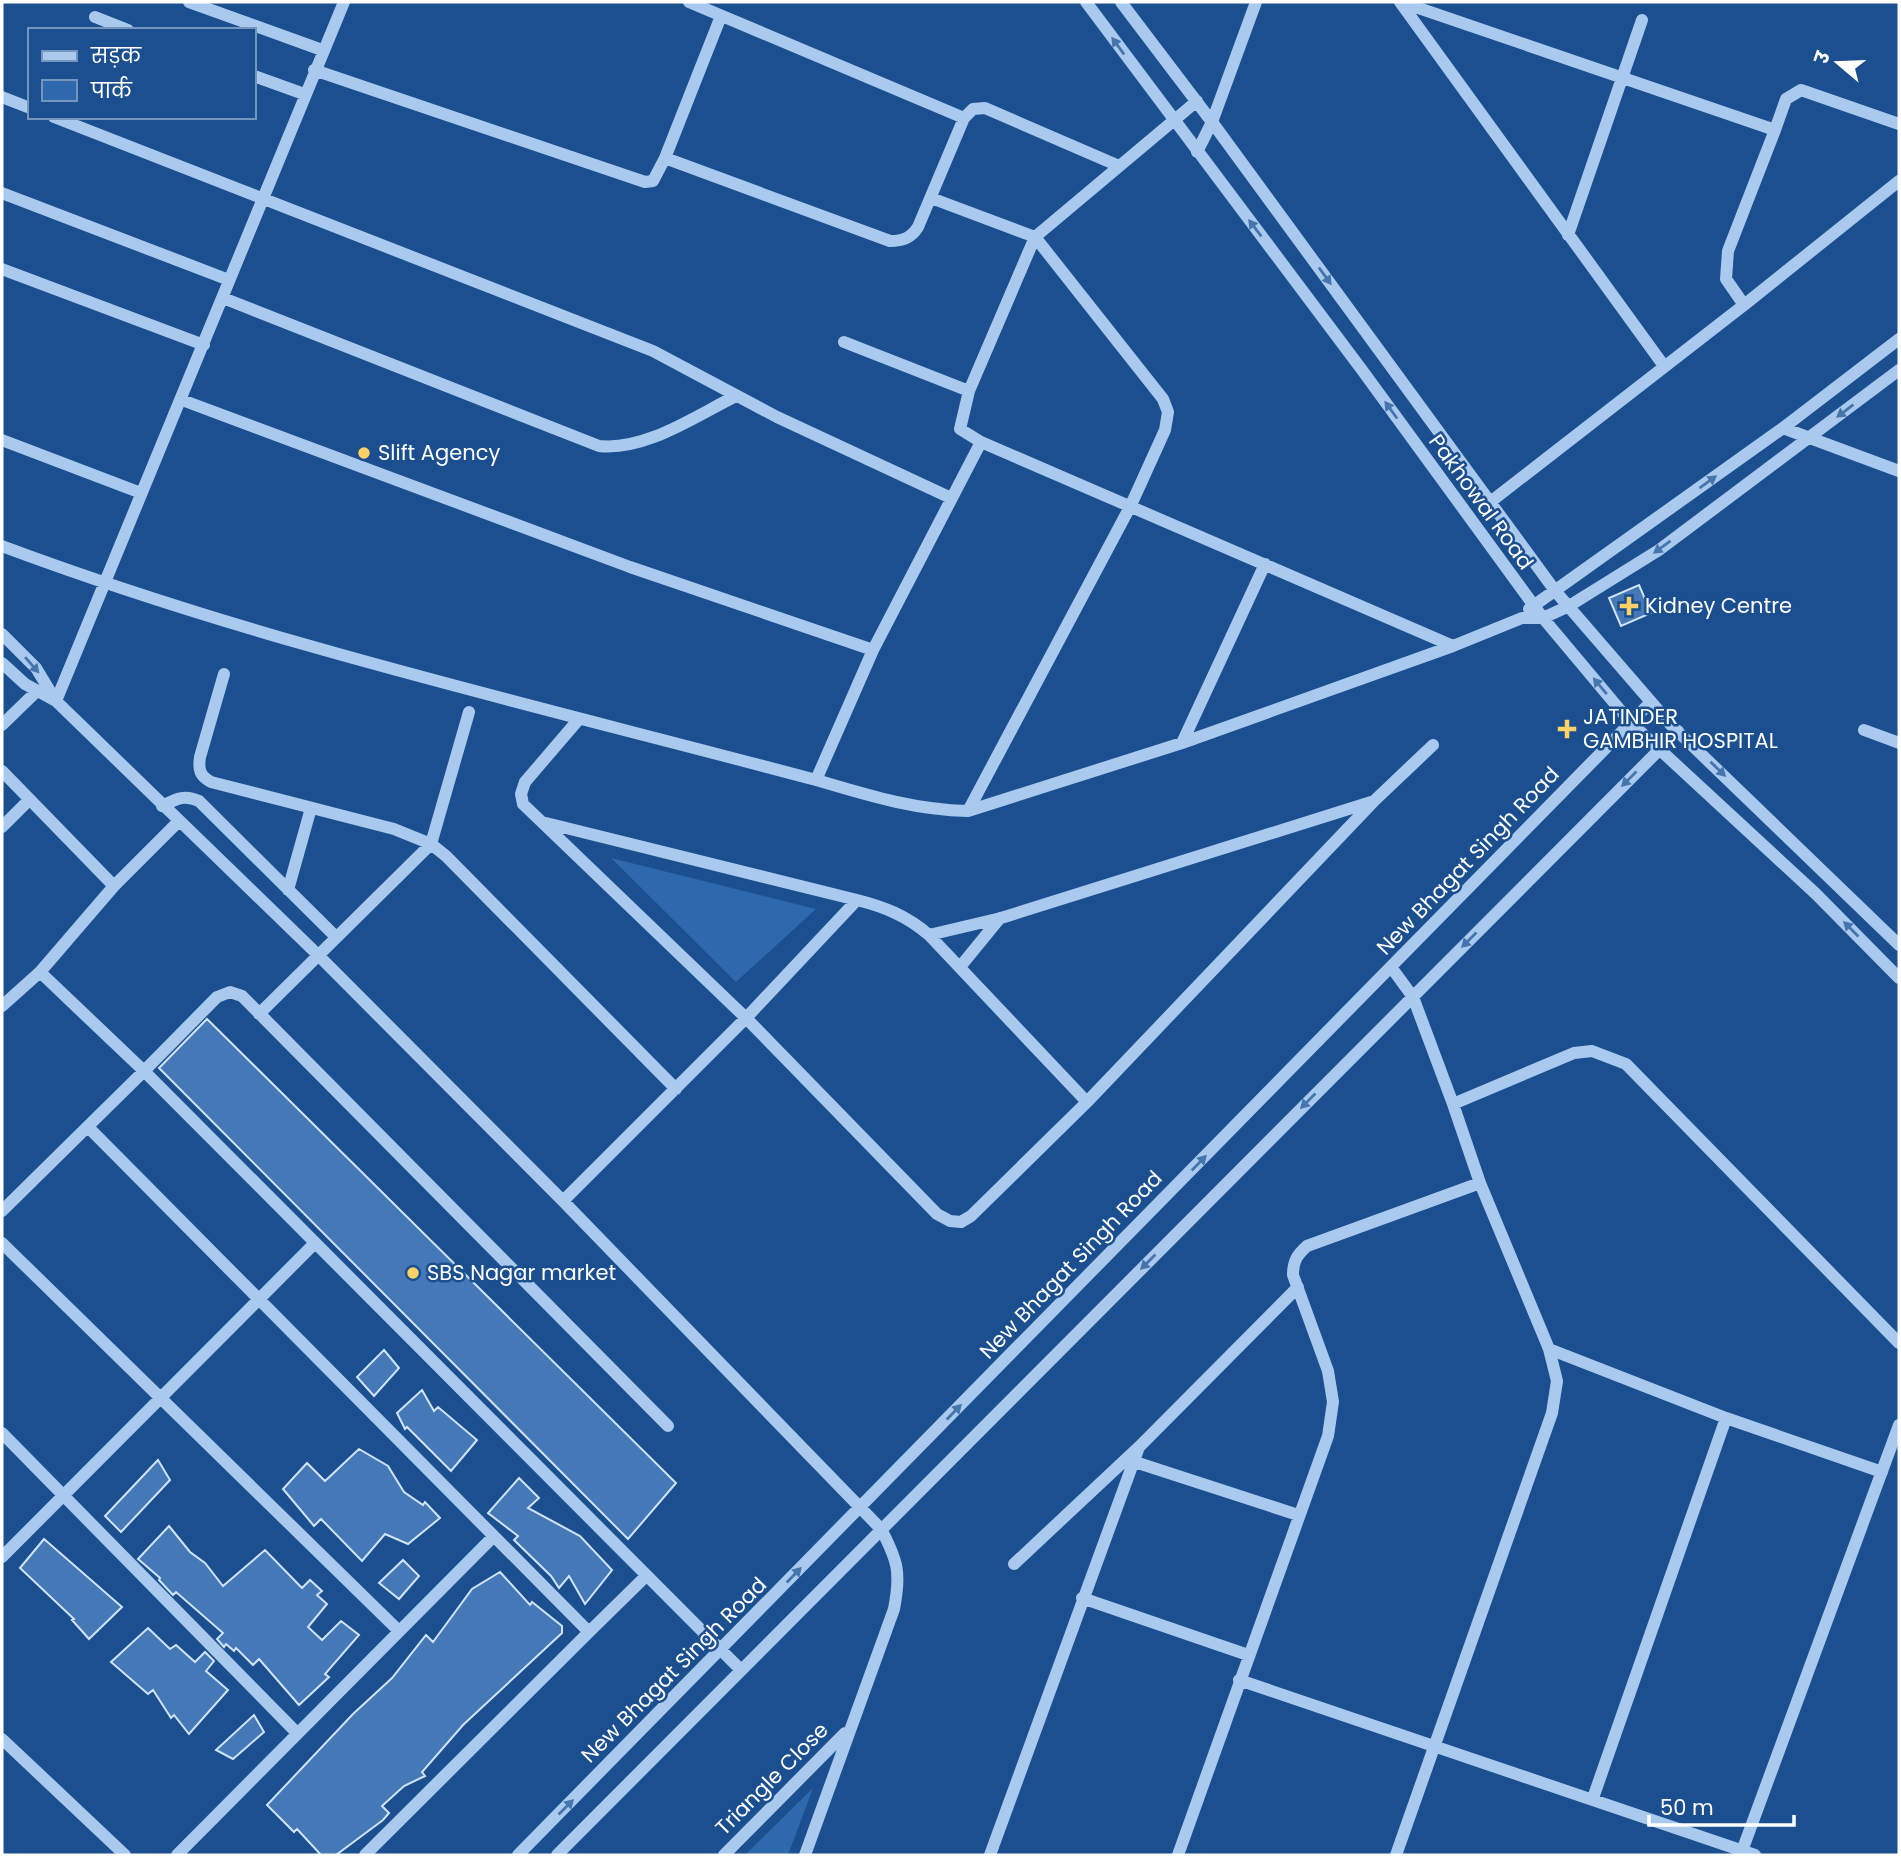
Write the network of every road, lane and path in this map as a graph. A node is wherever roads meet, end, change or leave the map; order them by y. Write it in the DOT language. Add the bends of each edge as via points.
graph roads {
  1 [pos="189,2"];
  2 [pos="344,2"];
  3 [pos="688,2"];
  4 [pos="1086,2"];
  5 [pos="1121,2"];
  6 [pos="1256,2"];
  7 [pos="1400,2"];
  8 [pos="721,16"];
  9 [pos="95,17"];
  10 [pos="1642,20"];
  11 [pos="123,28"];
  12 [pos="322,50"];
  13 [pos="314,69"];
  14 [pos="256,77"];
  15 [pos="1622,78"];
  16 [pos="304,94"];
  17 [pos="2,97"];
  18 [pos="1197,101"];
  19 [pos="28,107"];
  20 [pos="964,118"];
  21 [pos="59,119"];
  22 [pos="1174,122"];
  23 [pos="1213,122"];
  24 [pos="1899,124"];
  25 [pos="1774,130"];
  26 [pos="1197,152"];
  27 [pos="665,158"];
  28 [pos="1119,166"];
  29 [pos="1899,181"];
  30 [pos="2,193"];
  31 [pos="261,198"];
  32 [pos="931,198"];
  33 [pos="1568,234"];
  34 [pos="1035,237"];
  35 [pos="2,269"];
  36 [pos="229,280"];
  37 [pos="223,298"];
  38 [pos="1744,305"];
  39 [pos="1899,339"];
  40 [pos="844,342"];
  41 [pos="204,345"];
  42 [pos="1664,366"];
  43 [pos="1899,370"];
  44 [pos="969,391"];
  45 [pos="736,397"];
  46 [pos="182,400"];
  47 [pos="1783,428"];
  48 [pos="1809,437"];
  49 [pos="2,440"];
  50 [pos="981,442"];
  51 [pos="1899,471"];
  52 [pos="141,493"];
  53 [pos="951,498"];
  54 [pos="1489,503"];
  55 [pos="1131,505"];
  56 [pos="2,546"];
  57 [pos="1265,564"];
  58 [pos="104,584"];
  59 [pos="1556,592"];
  60 [pos="1532,604"];
  61 [pos="1569,606"];
  62 [pos="1522,618"];
  63 [pos="1543,618"];
  64 [pos="2,634"];
  65 [pos="1453,646"];
  66 [pos="873,650"];
  67 [pos="2,663"];
  68 [pos="224,674"];
  69 [pos="37,691"];
  70 [pos="56,701"];
  71 [pos="1651,702"];
  72 [pos="469,712"];
  73 [pos="579,719"];
  74 [pos="1631,723"];
  75 [pos="2,725"];
  76 [pos="1864,730"];
  77 [pos="1678,731"];
  78 [pos="1182,743"];
  79 [pos="1899,743"];
  80 [pos="1433,745"];
  81 [pos="1658,749"];
  82 [pos="2,771"];
  83 [pos="816,780"];
  84 [pos="29,800"];
  85 [pos="1373,802"];
  86 [pos="162,806"];
  87 [pos="311,808"];
  88 [pos="968,811"];
  89 [pos="179,821"];
  90 [pos="545,823"];
  91 [pos="2,827"];
  92 [pos="431,844"];
  93 [pos="114,886"];
  94 [pos="288,890"];
  95 [pos="857,900"];
  96 [pos="1001,918"];
  97 [pos="929,935"];
  98 [pos="335,936"];
  99 [pos="1899,944"];
  100 [pos="317,954"];
  101 [pos="960,967"];
  102 [pos="1391,967"];
  103 [pos="40,972"];
  104 [pos="1899,978"];
  105 [pos="1413,997"];
  106 [pos="2,1006"];
  107 [pos="259,1014"];
  108 [pos="746,1018"];
  109 [pos="144,1071"];
  110 [pos="676,1089"];
  111 [pos="1087,1102"];
  112 [pos="1453,1104"];
  113 [pos="88,1127"];
  114 [pos="1480,1183"];
  115 [pos="563,1200"];
  116 [pos="2,1211"];
  117 [pos="2,1243"];
  118 [pos="315,1243"];
  119 [pos="1298,1287"];
  120 [pos="258,1299"];
  121 [pos="1899,1343"];
  122 [pos="1549,1349"];
  123 [pos="162,1398"];
  124 [pos="1726,1418"];
  125 [pos="1899,1425"];
  126 [pos="668,1426"];
  127 [pos="2,1433"];
  128 [pos="1139,1447"];
  129 [pos="1135,1462"];
  130 [pos="1882,1472"];
  131 [pos="64,1495"];
  132 [pos="860,1507"];
  133 [pos="1298,1514"];
  134 [pos="881,1529"];
  135 [pos="493,1537"];
  136 [pos="2,1557"];
  137 [pos="1014,1564"];
  138 [pos="645,1577"];
  139 [pos="1082,1598"];
  140 [pos="399,1631"];
  141 [pos="589,1632"];
  142 [pos="720,1650"];
  143 [pos="1248,1655"];
  144 [pos="741,1670"];
  145 [pos="1239,1680"];
  146 [pos="848,1730"];
  147 [pos="297,1734"];
  148 [pos="2,1739"];
  149 [pos="1436,1745"];
  150 [pos="1593,1798"];
  151 [pos="1749,1853"];
  152 [pos="125,1855"];
  153 [pos="177,1855"];
  154 [pos="365,1855"];
  155 [pos="518,1855"];
  156 [pos="557,1855"];
  157 [pos="724,1855"];
  158 [pos="805,1855"];
  159 [pos="990,1855"];
  160 [pos="1178,1855"];
  161 [pos="1396,1855"];
  1 -- 12 [label="street"];
  2 -- 12 [label="street"];
  3 -- 8 [label="street"];
  22 -- 4 [label="street, Pakhowal Road, one-way"];
  5 -- 18 [label="street, Pakhowal Road"];
  6 -- 23 [label="street"];
  7 -- 15 [label="street"];
  7 -- 33 [label="street"];
  8 -- 20 [label="street"];
  8 -- 27 [label="street"];
  9 -- 11 [label="street"];
  10 -- 15 [label="street"];
  12 -- 13 [label="street"];
  13 -- 16 [label="street"];
  13 -- 27 [label="street" via="645,182 653,181"];
  14 -- 16 [label="street"];
  15 -- 25 [label="street"];
  15 -- 33 [label="street"];
  16 -- 31 [label="street"];
  17 -- 19 [label="street"];
  18 -- 22 [label="street"];
  18 -- 23 [label="street, Pakhowal Road"];
  20 -- 28 [label="street" via="973,109 985,108"];
  20 -- 32 [label="street"];
  21 -- 31 [label="street"];
  22 -- 26 [label="street, Pakhowal Road"];
  22 -- 28 [label="street"];
  23 -- 26 [label="street"];
  23 -- 54 [label="street, Pakhowal Road, one-way"];
  24 -- 25 [label="street" via="1801,90 1786,99"];
  25 -- 38 [label="street" via="1728,251 1726,279"];
  60 -- 26 [label="street, Pakhowal Road, one-way"];
  27 -- 32 [label="street" via="890,241 912,236"];
  28 -- 34 [label="street"];
  29 -- 38 [label="street"];
  30 -- 36 [label="street"];
  31 -- 36 [label="street"];
  31 -- 45 [label="street" via="602,330 664,356"];
  32 -- 34 [label="street"];
  33 -- 42 [label="street"];
  34 -- 44 [label="street"];
  34 -- 55 [label="street" via="1163,399 1168,412 1165,430"];
  35 -- 41 [label="street"];
  36 -- 37 [label="street"];
  37 -- 41 [label="street"];
  37 -- 45 [label="street" via="599,446 619,449 646,440"];
  38 -- 42 [label="street"];
  39 -- 47 [label="street"];
  40 -- 44 [label="street"];
  41 -- 46 [label="street"];
  42 -- 54 [label="street"];
  43 -- 48 [label="street, one-way"];
  44 -- 50 [label="street" via="960,429"];
  45 -- 53 [label="street"];
  46 -- 52 [label="street"];
  46 -- 66 [label="street" via="630,567"];
  47 -- 48 [label="street"];
  59 -- 47 [label="street, one-way"];
  48 -- 51 [label="street"];
  48 -- 61 [label="street, one-way" via="1659,550"];
  49 -- 52 [label="street"];
  50 -- 53 [label="street"];
  50 -- 55 [label="street"];
  52 -- 58 [label="street"];
  53 -- 66 [label="street"];
  54 -- 59 [label="street, Pakhowal Road"];
  55 -- 57 [label="street"];
  55 -- 88 [label="street"];
  56 -- 58 [label="street"];
  57 -- 65 [label="street"];
  57 -- 78 [label="street"];
  58 -- 70 [label="street"];
  58 -- 73 [label="street" via="336,654"];
  59 -- 60 [label="street"];
  59 -- 61 [label="street, Pakhowal Road"];
  60 -- 62 [label="street"];
  60 -- 63 [label="street, Pakhowal Road"];
  61 -- 63 [label="street"];
  61 -- 71 [label="street, Pakhowal Road"];
  62 -- 63 [label="street"];
  62 -- 65 [label="street"];
  74 -- 63 [label="street, Pakhowal Road, one-way"];
  64 -- 70 [label="street, one-way" via="36,668"];
  65 -- 78 [label="street"];
  66 -- 83 [label="street"];
  67 -- 69 [label="street"];
  68 -- 87 [label="street" via="200,757 202,777"];
  69 -- 70 [label="street"];
  69 -- 75 [label="street"];
  70 -- 86 [label="street, Triangle Close"];
  71 -- 74 [label="street, New Bhagat Singh Road"];
  71 -- 77 [label="street, Pakhowal Road"];
  72 -- 92 [label="street"];
  73 -- 83 [label="street"];
  73 -- 90 [label="street" via="525,782 521,794 523,804"];
  74 -- 81 [label="street, Pakhowal Road"];
  74 -- 102 [label="street, New Bhagat Singh Road"];
  76 -- 79 [label="street"];
  77 -- 81 [label="street"];
  77 -- 99 [label="street, Pakhowal Road, one-way"];
  78 -- 88 [label="street"];
  80 -- 85 [label="street"];
  104 -- 81 [label="street, Pakhowal Road, one-way" via="1816,894"];
  81 -- 105 [label="street, one-way"];
  82 -- 84 [label="street"];
  83 -- 88 [label="street" via="889,802"];
  84 -- 91 [label="street"];
  84 -- 93 [label="street"];
  85 -- 96 [label="street"];
  85 -- 111 [label="street"];
  86 -- 89 [label="street, Triangle Close"];
  86 -- 94 [label="street" via="179,797 199,801"];
  87 -- 92 [label="street" via="394,829"];
  87 -- 94 [label="street"];
  89 -- 93 [label="street"];
  89 -- 100 [label="street, Triangle Close"];
  90 -- 95 [label="street"];
  90 -- 108 [label="street"];
  92 -- 98 [label="street"];
  92 -- 110 [label="street"];
  93 -- 103 [label="street"];
  94 -- 98 [label="street"];
  95 -- 97 [label="street" via="911,919"];
  95 -- 108 [label="street"];
  96 -- 97 [label="street"];
  96 -- 101 [label="street"];
  97 -- 101 [label="street"];
  98 -- 100 [label="street"];
  100 -- 107 [label="street"];
  100 -- 115 [label="street, Triangle Close"];
  101 -- 111 [label="street"];
  102 -- 105 [label="street"];
  132 -- 102 [label="street, New Bhagat Singh Road, one-way"];
  103 -- 106 [label="street"];
  103 -- 109 [label="street"];
  105 -- 112 [label="street"];
  105 -- 134 [label="street, one-way"];
  107 -- 109 [label="street" via="242,996 230,992 217,996"];
  107 -- 126 [label="street"];
  108 -- 110 [label="street"];
  108 -- 111 [label="street" via="950,1221 961,1222 971,1216"];
  109 -- 113 [label="street"];
  109 -- 118 [label="street"];
  110 -- 115 [label="street"];
  112 -- 114 [label="street"];
  112 -- 121 [label="street" via="1574,1053 1591,1051 1626,1064"];
  113 -- 116 [label="street"];
  113 -- 120 [label="street"];
  114 -- 119 [label="street" via="1307,1246 1293,1264"];
  114 -- 122 [label="street"];
  115 -- 132 [label="street, Triangle Close"];
  117 -- 123 [label="street"];
  118 -- 120 [label="street"];
  118 -- 138 [label="street"];
  119 -- 128 [label="street"];
  119 -- 133 [label="street" via="1328,1371 1333,1402 1328,1436"];
  120 -- 123 [label="street"];
  120 -- 135 [label="street"];
  122 -- 124 [label="street"];
  122 -- 149 [label="street" via="1557,1381 1552,1413"];
  123 -- 131 [label="street"];
  123 -- 140 [label="street"];
  124 -- 130 [label="street"];
  124 -- 150 [label="street"];
  125 -- 130 [label="street"];
  127 -- 131 [label="street"];
  128 -- 129 [label="street"];
  128 -- 137 [label="street"];
  129 -- 133 [label="street"];
  129 -- 139 [label="street"];
  130 -- 151 [label="street"];
  131 -- 136 [label="street"];
  131 -- 147 [label="street"];
  132 -- 134 [label="street, Triangle Close"];
  142 -- 132 [label="street, New Bhagat Singh Road, one-way"];
  133 -- 143 [label="street"];
  134 -- 144 [label="street"];
  134 -- 146 [label="street, Triangle Close" via="896,1558 900,1581 894,1609"];
  135 -- 140 [label="street"];
  135 -- 141 [label="street"];
  138 -- 141 [label="street"];
  138 -- 142 [label="street"];
  139 -- 143 [label="street"];
  139 -- 159 [label="street"];
  140 -- 147 [label="street"];
  141 -- 154 [label="street"];
  142 -- 144 [label="street"];
  155 -- 142 [label="street, New Bhagat Singh Road, one-way"];
  143 -- 145 [label="street"];
  144 -- 156 [label="street"];
  145 -- 149 [label="street"];
  145 -- 160 [label="street"];
  146 -- 157 [label="street, Triangle Close"];
  146 -- 158 [label="street, Triangle Close"];
  147 -- 153 [label="street"];
  148 -- 152 [label="street"];
  149 -- 150 [label="street"];
  149 -- 161 [label="street"];
  150 -- 151 [label="street"];
}
